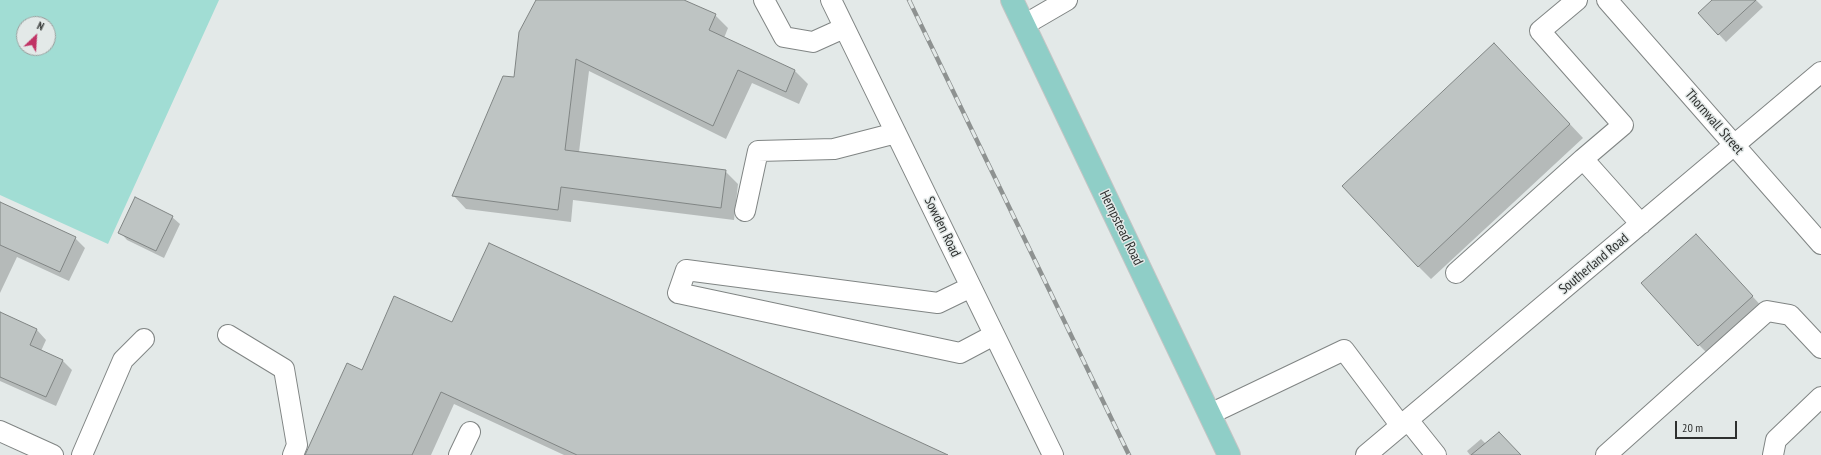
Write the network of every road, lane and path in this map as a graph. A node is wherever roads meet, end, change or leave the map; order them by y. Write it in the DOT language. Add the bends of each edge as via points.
graph roads {
  1 [pos="764,0"];
  2 [pos="831,0"];
  3 [pos="1012,0"];
  4 [pos="1067,0"];
  5 [pos="1577,0"];
  6 [pos="1607,0"];
  7 [pos="1024,25"];
  8 [pos="844,28"];
  9 [pos="1821,72"];
  10 [pos="896,133"];
  11 [pos="1734,146"];
  12 [pos="1583,159"];
  13 [pos="745,211"];
  14 [pos="1641,224"];
  15 [pos="1821,244"];
  16 [pos="1456,273"];
  17 [pos="971,287"];
  18 [pos="228,335"];
  19 [pos="994,335"];
  20 [pos="144,339"];
  21 [pos="1821,348"];
  22 [pos="1821,398"];
  23 [pos="1210,414"];
  24 [pos="1404,423"];
  25 [pos="0,430"];
  26 [pos="470,432"];
  27 [pos="53,455"];
  28 [pos="82,455"];
  29 [pos="293,455"];
  30 [pos="460,455"];
  31 [pos="1053,455"];
  32 [pos="1229,455"];
  33 [pos="1366,455"];
  34 [pos="1436,455"];
  35 [pos="1606,455"];
  36 [pos="1773,455"];
  1 -- 8 [label="street" via="784,37 813,42"];
  2 -- 8 [label="street, Sowden Road"];
  3 -- 7 [label="main road, Hempstead Road"];
  4 -- 7 [label="street"];
  5 -- 12 [label="street" via="1540,31 1623,125"];
  6 -- 11 [label="street, Thornwall Street"];
  7 -- 23 [label="main road, Hempstead Road"];
  8 -- 10 [label="street, Sowden Road"];
  9 -- 11 [label="street, Southerland Road"];
  10 -- 13 [label="street" via="834,149 758,151"];
  10 -- 17 [label="street, Sowden Road"];
  11 -- 14 [label="street, Southerland Road"];
  11 -- 15 [label="street, Thornwall Street"];
  12 -- 14 [label="street"];
  12 -- 16 [label="street"];
  14 -- 24 [label="street, Southerland Road"];
  17 -- 19 [label="street, Sowden Road"];
  17 -- 19 [label="street" via="938,304 686,270 678,293 960,353"];
  18 -- 29 [label="street" via="284,369 297,445"];
  19 -- 31 [label="street, Sowden Road"];
  20 -- 28 [label="street" via="123,360"];
  21 -- 35 [label="street" via="1790,315 1767,311"];
  22 -- 36 [label="street" via="1776,440"];
  23 -- 24 [label="street" via="1344,350"];
  23 -- 32 [label="main road, Hempstead Road"];
  24 -- 33 [label="street, Southerland Road"];
  24 -- 34 [label="street"];
  25 -- 27 [label="street"];
  26 -- 30 [label="street"];
}
